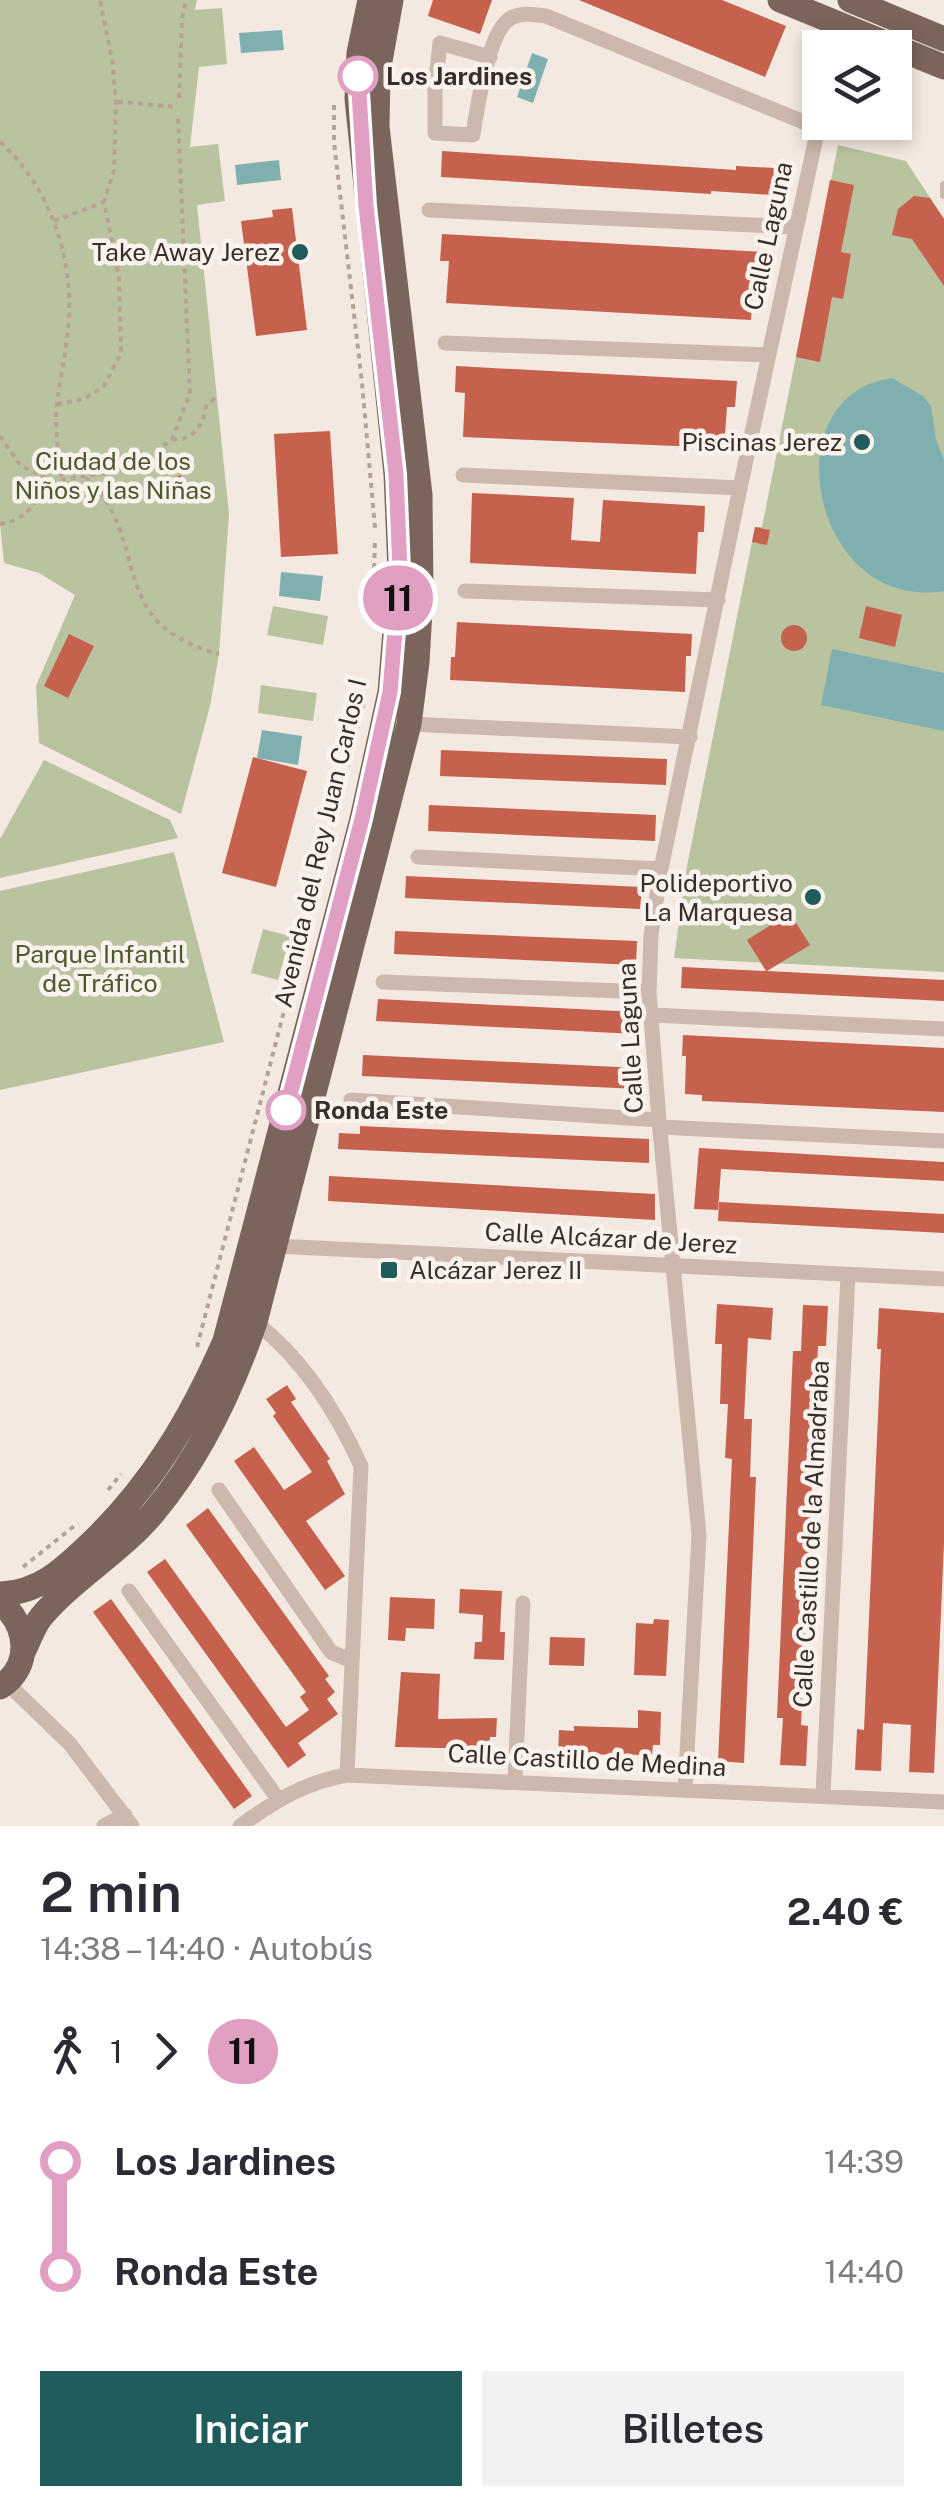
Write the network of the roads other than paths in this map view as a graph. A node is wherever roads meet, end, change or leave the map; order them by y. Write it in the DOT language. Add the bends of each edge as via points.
graph roads {
  1 [pos="370,0"];
  2 [pos="391,0"];
  3 [pos="780,0"];
  4 [pos="850,0"];
  5 [pos="829,30"];
  6 [pos="944,38"];
  7 [pos="490,57"];
  8 [pos="912,60"];
  9 [pos="938,68"];
  10 [pos="802,116"];
  11 [pos="815,140"];
  12 [pos="944,185"];
  13 [pos="944,195"];
  14 [pos="429,210"];
  15 [pos="796,227"];
  16 [pos="445,343"];
  17 [pos="768,355"];
  18 [pos="462,475"];
  19 [pos="740,488"];
  20 [pos="466,591"];
  21 [pos="718,600"];
  22 [pos="409,724"];
  23 [pos="690,737"];
  24 [pos="418,857"];
  25 [pos="661,870"];
  26 [pos="382,982"];
  27 [pos="650,992"];
  28 [pos="652,1015"];
  29 [pos="944,1030"];
  30 [pos="351,1100"];
  31 [pos="659,1124"];
  32 [pos="944,1141"];
  33 [pos="275,1246"];
  34 [pos="674,1266"];
  35 [pos="848,1275"];
  36 [pos="944,1280"];
  37 [pos="255,1322"];
  38 [pos="219,1490"];
  39 [pos="129,1591"];
  40 [pos="0,1598"];
  41 [pos="522,1602"];
  42 [pos="24,1652"];
  43 [pos="352,1660"];
  44 [pos="4,1685"];
  45 [pos="347,1775"];
  46 [pos="515,1780"];
  47 [pos="685,1790"];
  48 [pos="823,1795"];
  49 [pos="278,1799"];
  50 [pos="944,1802"];
  51 [pos="128,1821"];
  52 [pos="104,1826"];
  53 [pos="240,1826"];
  1 -- 40 [label="main road, Avenida del Rey Juan Carlos I" via="358,99 400,570 390,692 362,819 225,1341 198,1402 125,1510 46,1582"];
  2 -- 22 [label="main road, Avenida del Rey Juan Carlos I" via="378,72 377,128 420,495 421,593"];
  3 -- 5 [label="main road"];
  4 -- 6 [label="main road"];
  7 -- 7 [label="street" via="440,43 435,133 474,135"];
  7 -- 10 [label="street" via="510,18 546,16"];
  8 -- 9 [label="main road"];
  11 -- 15 [label="street, Calle Laguna"];
  12 -- 13 [label="lane"];
  14 -- 15 [label="street"];
  15 -- 17 [label="street, Calle Laguna"];
  16 -- 17 [label="street"];
  17 -- 19 [label="street, Calle Laguna"];
  18 -- 19 [label="street"];
  19 -- 21 [label="street, Calle Laguna"];
  20 -- 21 [label="street"];
  21 -- 23 [label="street, Calle Laguna"];
  22 -- 23 [label="street"];
  22 -- 33 [label="main road, Avenida del Rey Juan Carlos I"];
  23 -- 25 [label="street, Calle Laguna"];
  24 -- 25 [label="street"];
  25 -- 27 [label="street, Calle Laguna"];
  26 -- 27 [label="street"];
  27 -- 28 [label="street, Calle Laguna"];
  28 -- 29 [label="street"];
  28 -- 31 [label="street, Calle Laguna"];
  30 -- 31 [label="street"];
  31 -- 32 [label="street"];
  31 -- 34 [label="street, Calle Laguna"];
  33 -- 34 [label="street, Calle Alcázar de Jerez"];
  33 -- 37 [label="main road, Avenida del Rey Juan Carlos I"];
  34 -- 35 [label="street, Calle Alcázar de Jerez"];
  34 -- 47 [label="street, Calle Laguna" via="699,1535"];
  35 -- 36 [label="street, Calle Alcázar de Jerez"];
  35 -- 48 [label="street, Calle Castillo de la Almadraba"];
  37 -- 42 [label="main road, Avenida del Rey Juan Carlos I" via="239,1369 186,1468 123,1545 38,1620"];
  37 -- 43 [label="street" via="284,1344 347,1434 361,1466"];
  38 -- 43 [label="street" via="331,1652"];
  39 -- 49 [label="street"];
  40 -- 42 [label="main road" via="18,1622"];
  41 -- 46 [label="street"];
  42 -- 44 [label="main road, Avenida del Rey Juan Carlos I"];
  43 -- 45 [label="street"];
  44 -- 51 [label="street" via="70,1744"];
  45 -- 46 [label="street, Calle Castillo de Medina"];
  45 -- 49 [label="street, Calle Castillo de Medina" via="317,1780"];
  46 -- 47 [label="street, Calle Castillo de Medina"];
  47 -- 48 [label="street, Calle Castillo de Medina"];
  48 -- 50 [label="street, Calle Castillo de Medina"];
  49 -- 53 [label="street, Calle Castillo de Medina"];
  51 -- 52 [label="street"];
}
